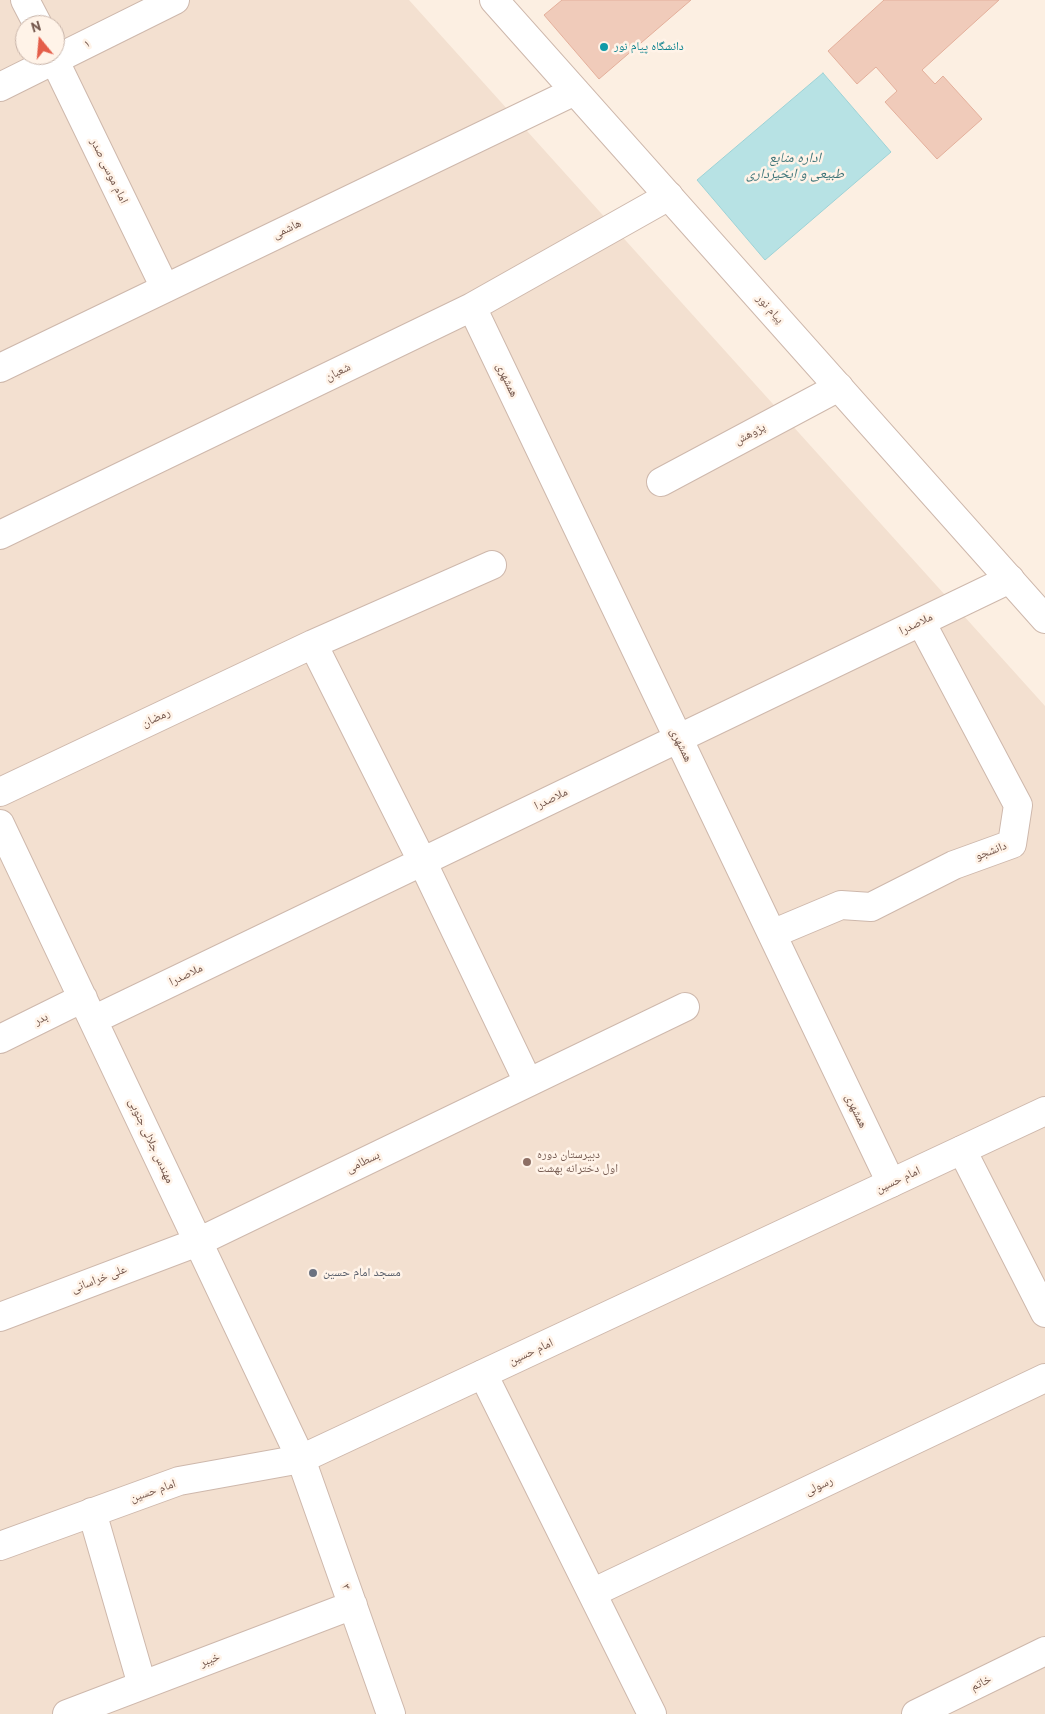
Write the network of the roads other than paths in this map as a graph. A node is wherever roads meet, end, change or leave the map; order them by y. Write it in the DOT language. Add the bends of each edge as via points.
graph roads {
  1 [pos="25,0"];
  2 [pos="175,0"];
  3 [pos="494,0"];
  4 [pos="33,15"];
  5 [pos="65,52"];
  6 [pos="40,65"];
  7 [pos="56,65"];
  8 [pos="0,87"];
  9 [pos="575,91"];
  10 [pos="669,196"];
  11 [pos="165,288"];
  12 [pos="472,307"];
  13 [pos="0,368"];
  14 [pos="839,387"];
  15 [pos="661,482"];
  16 [pos="0,535"];
  17 [pos="492,566"];
  18 [pos="1010,579"];
  19 [pos="1045,619"];
  20 [pos="921,622"];
  21 [pos="313,644"];
  22 [pos="678,738"];
  23 [pos="0,792"];
  24 [pos="0,824"];
  25 [pos="422,861"];
  26 [pos="772,934"];
  27 [pos="684,1007"];
  28 [pos="88,1009"];
  29 [pos="0,1039"];
  30 [pos="528,1082"];
  31 [pos="1045,1111"];
  32 [pos="962,1150"];
  33 [pos="890,1183"];
  34 [pos="198,1242"];
  35 [pos="1045,1313"];
  36 [pos="0,1316"];
  37 [pos="483,1374"];
  38 [pos="1045,1378"];
  39 [pos="301,1459"];
  40 [pos="92,1512"];
  41 [pos="0,1546"];
  42 [pos="592,1592"];
  43 [pos="353,1605"];
  44 [pos="1045,1651"];
  45 [pos="142,1686"];
  46 [pos="67,1714"];
  47 [pos="391,1714"];
  48 [pos="652,1714"];
  49 [pos="916,1714"];
  1 -- 4 [label="street"];
  2 -- 5 [label="street, ۱"];
  3 -- 9 [label="street, پیام نور"];
  6 -- 8 [label="street, ۱"];
  7 -- 11 [label="street, امام موسی صدر"];
  9 -- 10 [label="street, پیام نور"];
  9 -- 11 [label="street, هاشمی"];
  10 -- 12 [label="street, شعبان"];
  10 -- 14 [label="street, پیام نور"];
  11 -- 13 [label="street, هاشمی"];
  12 -- 16 [label="street, شعبان"];
  12 -- 22 [label="street, همشهری"];
  14 -- 15 [label="street, پژوهش"];
  14 -- 18 [label="street, پیام نور"];
  17 -- 21 [label="street, رمضان"];
  18 -- 19 [label="street, پیام نور"];
  18 -- 20 [label="street, ملاصدرا"];
  20 -- 22 [label="street, ملاصدرا"];
  20 -- 26 [label="street, دانشجو" via="1018,805 1012,844 954,865 871,907 841,905"];
  21 -- 23 [label="street, رمضان"];
  21 -- 25 [label="street"];
  22 -- 25 [label="street, ملاصدرا"];
  22 -- 26 [label="street, همشهری"];
  24 -- 28 [label="street, مهندس جلالی جنوبی"];
  25 -- 28 [label="street, ملاصدرا"];
  25 -- 30 [label="street"];
  26 -- 33 [label="street, همشهری" via="842,1074"];
  27 -- 30 [label="street, بسطامی"];
  28 -- 29 [label="street, بدر"];
  28 -- 34 [label="street, مهندس جلالی جنوبی"];
  30 -- 34 [label="street, بسطامی"];
  31 -- 32 [label="street, امام حسین"];
  32 -- 33 [label="street, امام حسین"];
  32 -- 35 [label="street"];
  33 -- 37 [label="street, امام حسین"];
  34 -- 36 [label="street, علی خراسانی"];
  34 -- 39 [label="street, مهندس جلالی جنوبی"];
  37 -- 39 [label="street, امام حسین"];
  37 -- 42 [label="street"];
  38 -- 42 [label="street, رسولی"];
  39 -- 40 [label="street, امام حسین" via="179,1481"];
  39 -- 43 [label="street, ۳"];
  40 -- 41 [label="street, امام حسین"];
  40 -- 45 [label="street"];
  42 -- 48 [label="street"];
  43 -- 45 [label="street, خیبر"];
  43 -- 47 [label="street, ۳"];
  44 -- 49 [label="street, خاتم"];
  45 -- 46 [label="street, خیبر"];
}
